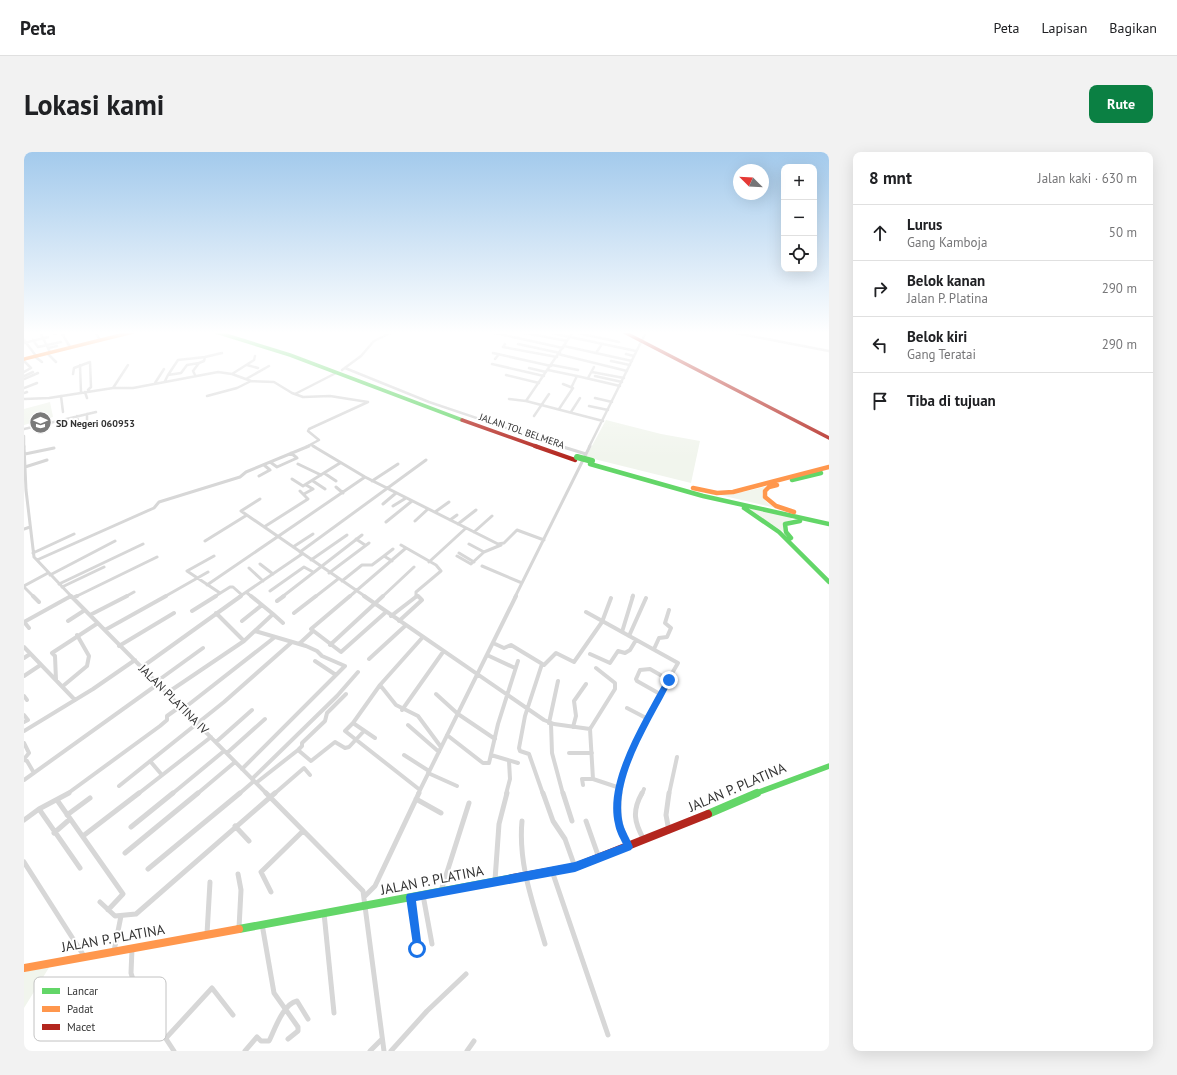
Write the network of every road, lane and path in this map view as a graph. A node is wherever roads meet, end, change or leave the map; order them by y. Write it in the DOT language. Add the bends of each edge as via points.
graph roads {
  1 [pos="36,374"];
  2 [pos="80,374"];
  3 [pos="90,374"];
  4 [pos="122,374"];
  5 [pos="161,374"];
  6 [pos="175,374"];
  7 [pos="203,374"];
  8 [pos="232,374"];
  9 [pos="255,374"];
  10 [pos="334,374"];
  11 [pos="342,374"];
  12 [pos="346,374"];
  13 [pos="356,374"];
  14 [pos="535,374"];
  15 [pos="565,374"];
  16 [pos="591,374"];
  17 [pos="602,374"];
  18 [pos="626,374"];
  19 [pos="706,374"];
  20 [pos="168,375"];
  21 [pos="195,375"];
  22 [pos="506,375"];
  23 [pos="544,376"];
  24 [pos="577,376"];
  25 [pos="595,376"];
  26 [pos="588,378"];
  27 [pos="624,378"];
  28 [pos="24,379"];
  29 [pos="246,379"];
  30 [pos="165,381"];
  31 [pos="251,381"];
  32 [pos="37,383"];
  33 [pos="155,383"];
  34 [pos="539,383"];
  35 [pos="563,384"];
  36 [pos="621,384"];
  37 [pos="572,386"];
  38 [pos="113,388"];
  39 [pos="24,389"];
  40 [pos="26,392"];
  41 [pos="82,392"];
  42 [pos="295,394"];
  43 [pos="549,394"];
  44 [pos="61,396"];
  45 [pos="207,396"];
  46 [pos="87,398"];
  47 [pos="580,398"];
  48 [pos="595,398"];
  49 [pos="24,399"];
  50 [pos="509,399"];
  51 [pos="526,401"];
  52 [pos="612,402"];
  53 [pos="543,405"];
  54 [pos="589,406"];
  55 [pos="559,410"];
  56 [pos="608,410"];
  57 [pos="63,412"];
  58 [pos="96,412"];
  59 [pos="571,412"];
  60 [pos="88,414"];
  61 [pos="77,416"];
  62 [pos="534,416"];
  63 [pos="603,421"];
  64 [pos="87,423"];
  65 [pos="79,426"];
  66 [pos="24,429"];
  67 [pos="24,436"];
  68 [pos="829,438"];
  69 [pos="24,439"];
  70 [pos="312,444"];
  71 [pos="24,446"];
  72 [pos="54,448"];
  73 [pos="292,453"];
  74 [pos="25,454"];
  75 [pos="586,454"];
  76 [pos="576,458"];
  77 [pos="47,460"];
  78 [pos="426,460"];
  79 [pos="270,462"];
  80 [pos="340,463"];
  81 [pos="591,463"];
  82 [pos="25,464"];
  83 [pos="264,464"];
  84 [pos="298,464"];
  85 [pos="398,464"];
  86 [pos="829,467"];
  87 [pos="829,471"];
  88 [pos="25,473"];
  89 [pos="324,473"];
  90 [pos="320,475"];
  91 [pos="259,476"];
  92 [pos="365,477"];
  93 [pos="292,479"];
  94 [pos="313,481"];
  95 [pos="336,481"];
  96 [pos="372,481"];
  97 [pos="306,485"];
  98 [pos="681,486"];
  99 [pos="336,487"];
  100 [pos="386,488"];
  101 [pos="325,489"];
  102 [pos="300,491"];
  103 [pos="343,493"];
  104 [pos="396,493"];
  105 [pos="304,494"];
  106 [pos="703,496"];
  107 [pos="406,498"];
  108 [pos="260,499"];
  109 [pos="412,501"];
  110 [pos="449,502"];
  111 [pos="383,504"];
  112 [pos="393,506"];
  113 [pos="428,509"];
  114 [pos="476,510"];
  115 [pos="435,512"];
  116 [pos="247,515"];
  117 [pos="457,515"];
  118 [pos="492,516"];
  119 [pos="29,517"];
  120 [pos="24,519"];
  121 [pos="812,519"];
  122 [pos="450,520"];
  123 [pos="829,520"];
  124 [pos="415,521"];
  125 [pos="386,522"];
  126 [pos="458,524"];
  127 [pos="829,524"];
  128 [pos="30,527"];
  129 [pos="264,527"];
  130 [pos="466,528"];
  131 [pos="24,529"];
  132 [pos="474,532"];
  133 [pos="74,534"];
  134 [pos="313,534"];
  135 [pos="347,535"];
  136 [pos="362,535"];
  137 [pos="278,537"];
  138 [pos="356,539"];
  139 [pos="544,540"];
  140 [pos="205,541"];
  141 [pos="115,542"];
  142 [pos="143,544"];
  143 [pos="468,544"];
  144 [pos="501,544"];
  145 [pos="401,545"];
  146 [pos="293,547"];
  147 [pos="406,548"];
  148 [pos="393,549"];
  149 [pos="484,552"];
  150 [pos="33,553"];
  151 [pos="301,553"];
  152 [pos="458,555"];
  153 [pos="214,556"];
  154 [pos="384,556"];
  155 [pos="157,557"];
  156 [pos="36,560"];
  157 [pos="311,560"];
  158 [pos="392,561"];
  159 [pos="429,562"];
  160 [pos="260,564"];
  161 [pos="482,566"];
  162 [pos="104,567"];
  163 [pos="321,567"];
  164 [pos="414,567"];
  165 [pos="249,568"];
  166 [pos="208,572"];
  167 [pos="314,572"];
  168 [pos="49,574"];
  169 [pos="273,574"];
  170 [pos="330,574"];
  171 [pos="829,577"];
  172 [pos="338,578"];
  173 [pos="197,579"];
  174 [pos="263,580"];
  175 [pos="342,581"];
  176 [pos="829,582"];
  177 [pos="522,584"];
  178 [pos="61,585"];
  179 [pos="207,585"];
  180 [pos="24,587"];
  181 [pos="270,591"];
  182 [pos="134,592"];
  183 [pos="357,592"];
  184 [pos="220,593"];
  185 [pos="244,594"];
  186 [pos="417,595"];
  187 [pos="633,595"];
  188 [pos="72,597"];
  189 [pos="611,598"];
  190 [pos="646,598"];
  191 [pos="277,601"];
  192 [pos="39,602"];
  193 [pos="262,605"];
  194 [pos="375,605"];
  195 [pos="85,610"];
  196 [pos="669,610"];
  197 [pos="192,612"];
  198 [pos="386,612"];
  199 [pos="586,612"];
  200 [pos="174,613"];
  201 [pos="216,613"];
  202 [pos="294,613"];
  203 [pos="273,614"];
  204 [pos="90,615"];
  205 [pos="392,616"];
  206 [pos="68,621"];
  207 [pos="242,621"];
  208 [pos="399,621"];
  209 [pos="602,622"];
  210 [pos="25,623"];
  211 [pos="98,623"];
  212 [pos="283,623"];
  213 [pos="405,626"];
  214 [pos="29,628"];
  215 [pos="105,630"];
  216 [pos="255,631"];
  217 [pos="313,631"];
  218 [pos="622,632"];
  219 [pos="77,635"];
  220 [pos="629,636"];
  221 [pos="275,637"];
  222 [pos="422,638"];
  223 [pos="636,640"];
  224 [pos="244,641"];
  225 [pos="292,642"];
  226 [pos="493,643"];
  227 [pos="298,644"];
  228 [pos="330,645"];
  229 [pos="119,646"];
  230 [pos="24,647"];
  231 [pos="203,648"];
  232 [pos="654,649"];
  233 [pos="443,652"];
  234 [pos="30,654"];
  235 [pos="590,654"];
  236 [pos="487,655"];
  237 [pos="24,658"];
  238 [pos="135,660"];
  239 [pos="369,660"];
  240 [pos="315,661"];
  241 [pos="518,661"];
  242 [pos="542,664"];
  243 [pos="39,666"];
  244 [pos="142,667"];
  245 [pos="515,668"];
  246 [pos="596,668"];
  247 [pos="358,672"];
  248 [pos="336,675"];
  249 [pos="477,675"];
  250 [pos="24,676"];
  251 [pos="56,680"];
  252 [pos="669,680"];
  253 [pos="558,681"];
  254 [pos="157,683"];
  255 [pos="586,684"];
  256 [pos="380,685"];
  257 [pos="63,686"];
  258 [pos="167,693"];
  259 [pos="346,694"];
  260 [pos="436,694"];
  261 [pos="660,694"];
  262 [pos="507,695"];
  263 [pos="75,700"];
  264 [pos="182,708"];
  265 [pos="627,708"];
  266 [pos="527,709"];
  267 [pos="252,710"];
  268 [pos="402,710"];
  269 [pos="24,714"];
  270 [pos="458,714"];
  271 [pos="265,719"];
  272 [pos="648,719"];
  273 [pos="24,722"];
  274 [pos="353,723"];
  275 [pos="550,723"];
  276 [pos="198,724"];
  277 [pos="408,725"];
  278 [pos="573,727"];
  279 [pos="590,729"];
  280 [pos="364,730"];
  281 [pos="24,731"];
  282 [pos="447,735"];
  283 [pos="211,737"];
  284 [pos="375,738"];
  285 [pos="495,739"];
  286 [pos="356,740"];
  287 [pos="216,742"];
  288 [pos="24,743"];
  289 [pos="441,747"];
  290 [pos="298,750"];
  291 [pos="226,752"];
  292 [pos="439,752"];
  293 [pos="569,753"];
  294 [pos="592,753"];
  295 [pos="404,755"];
  296 [pos="491,755"];
  297 [pos="677,757"];
  298 [pos="24,759"];
  299 [pos="150,761"];
  300 [pos="509,761"];
  301 [pos="235,762"];
  302 [pos="518,763"];
  303 [pos="829,766"];
  304 [pos="242,769"];
  305 [pos="429,772"];
  306 [pos="34,773"];
  307 [pos="310,775"];
  308 [pos="162,776"];
  309 [pos="593,779"];
  310 [pos="24,780"];
  311 [pos="254,781"];
  312 [pos="583,785"];
  313 [pos="119,786"];
  314 [pos="457,786"];
  315 [pos="620,788"];
  316 [pos="644,789"];
  317 [pos="420,790"];
  318 [pos="269,797"];
  319 [pos="90,798"];
  320 [pos="416,799"];
  321 [pos="57,800"];
  322 [pos="469,803"];
  323 [pos="39,809"];
  324 [pos="441,813"];
  325 [pos="68,817"];
  326 [pos="24,820"];
  327 [pos="522,821"];
  328 [pos="572,821"];
  329 [pos="586,821"];
  330 [pos="235,826"];
  331 [pos="131,827"];
  332 [pos="303,831"];
  333 [pos="668,831"];
  334 [pos="54,833"];
  335 [pos="83,836"];
  336 [pos="644,840"];
  337 [pos="249,841"];
  338 [pos="628,847"];
  339 [pos="125,853"];
  340 [pos="599,859"];
  341 [pos="24,862"];
  342 [pos="575,867"];
  343 [pos="80,868"];
  344 [pos="148,869"];
  345 [pos="552,871"];
  346 [pos="238,874"];
  347 [pos="525,876"];
  348 [pos="495,880"];
  349 [pos="210,882"];
  350 [pos="441,891"];
  351 [pos="271,892"];
  352 [pos="423,895"];
  353 [pos="365,896"];
  354 [pos="410,897"];
  355 [pos="100,902"];
  356 [pos="366,905"];
  357 [pos="108,910"];
  358 [pos="324,913"];
  359 [pos="121,916"];
  360 [pos="262,924"];
  361 [pos="239,928"];
  362 [pos="207,934"];
  363 [pos="432,944"];
  364 [pos="545,944"];
  365 [pos="132,948"];
  366 [pos="417,949"];
  367 [pos="114,950"];
  368 [pos="84,956"];
  369 [pos="24,968"];
  370 [pos="466,974"];
  371 [pos="133,977"];
  372 [pos="285,1010"];
  373 [pos="334,1013"];
  374 [pos="233,1015"];
  375 [pos="308,1019"];
  376 [pos="608,1035"];
  377 [pos="166,1038"];
  378 [pos="382,1039"];
  379 [pos="288,1040"];
  380 [pos="474,1041"];
  381 [pos="174,1051"];
  382 [pos="246,1051"];
  383 [pos="370,1051"];
  384 [pos="384,1051"];
  385 [pos="391,1051"];
  386 [pos="467,1051"];
  1 -- 28 [label="street"];
  2 -- 41 [label="street"];
  3 -- 41 [label="street" via="91,387"];
  4 -- 38 [label="street"];
  5 -- 33 [label="street"];
  6 -- 20 [label="street"];
  7 -- 21 [label="street"];
  8 -- 29 [label="street"];
  9 -- 29 [label="street"];
  10 -- 42 [label="street"];
  11 -- 76 [label="main road, JALAN TOL BELMERA" via="485,429"];
  12 -- 76 [label="main road, JALAN TOL BELMERA"];
  13 -- 75 [label="street" via="510,430"];
  14 -- 23 [label="street"];
  15 -- 24 [label="street"];
  16 -- 26 [label="street"];
  17 -- 27 [label="street"];
  18 -- 27 [label="street"];
  19 -- 68 [label="main road"];
  20 -- 30 [label="street"];
  21 -- 30 [label="street"];
  22 -- 34 [label="street"];
  23 -- 34 [label="street"];
  24 -- 26 [label="street"];
  24 -- 37 [label="street"];
  25 -- 36 [label="street"];
  26 -- 36 [label="street"];
  27 -- 36 [label="street"];
  29 -- 31 [label="street"];
  30 -- 33 [label="street"];
  31 -- 42 [label="street" via="274,382"];
  31 -- 45 [label="street" via="241,388"];
  32 -- 39 [label="street"];
  33 -- 38 [label="street" via="133,388"];
  34 -- 51 [label="street"];
  35 -- 37 [label="street"];
  36 -- 52 [label="street"];
  37 -- 55 [label="street"];
  38 -- 41 [label="street"];
  39 -- 40 [label="street"];
  41 -- 44 [label="street"];
  41 -- 46 [label="street"];
  42 -- 70 [label="street" via="307,398 336,396 368,402 309,428 308,431 319,441"];
  43 -- 53 [label="street"];
  44 -- 49 [label="street"];
  44 -- 57 [label="street"];
  47 -- 59 [label="street"];
  48 -- 52 [label="street"];
  50 -- 51 [label="street"];
  51 -- 53 [label="street"];
  52 -- 56 [label="street"];
  53 -- 55 [label="street"];
  53 -- 62 [label="street"];
  54 -- 56 [label="street"];
  55 -- 59 [label="street"];
  56 -- 63 [label="street"];
  58 -- 60 [label="street"];
  59 -- 63 [label="street"];
  60 -- 61 [label="street"];
  60 -- 64 [label="street"];
  61 -- 65 [label="street"];
  61 -- 66 [label="street"];
  63 -- 75 [label="street"];
  67 -- 69 [label="street, JALAN PLATINA IV"];
  69 -- 71 [label="street, JALAN PLATINA IV"];
  70 -- 73 [label="street"];
  70 -- 80 [label="street"];
  71 -- 74 [label="street, JALAN PLATINA IV"];
  72 -- 74 [label="street"];
  73 -- 79 [label="street"];
  73 -- 79 [label="street" via="297,458 277,467"];
  74 -- 82 [label="street, JALAN PLATINA IV"];
  75 -- 139 [label="street"];
  76 -- 81 [label="main road, JALAN TOL BELMERA, bridge"];
  77 -- 82 [label="street"];
  78 -- 100 [label="street"];
  79 -- 83 [label="street"];
  80 -- 89 [label="street"];
  80 -- 92 [label="street"];
  81 -- 98 [label="main road, JALAN TOL BELMERA"];
  81 -- 106 [label="main road, JALAN TOL BELMERA"];
  82 -- 88 [label="street, JALAN PLATINA IV"];
  83 -- 91 [label="street" via="270,470"];
  83 -- 156 [label="street" via="240,477 159,502 152,509"];
  84 -- 90 [label="street"];
  85 -- 96 [label="street"];
  86 -- 98 [label="main road" via="806,471 739,491 719,492"];
  87 -- 121 [label="main road" via="768,487 764,494 767,500 776,506"];
  88 -- 119 [label="street, JALAN PLATINA IV"];
  89 -- 90 [label="street"];
  89 -- 95 [label="street"];
  90 -- 94 [label="street"];
  92 -- 96 [label="street"];
  92 -- 103 [label="street"];
  93 -- 97 [label="street" via="303,486"];
  94 -- 97 [label="street"];
  94 -- 101 [label="street"];
  96 -- 100 [label="street"];
  97 -- 105 [label="street" via="313,489"];
  98 -- 121 [label="main road, JALAN TOL BELMERA"];
  99 -- 103 [label="street"];
  100 -- 104 [label="street"];
  100 -- 151 [label="street"];
  102 -- 105 [label="street"];
  103 -- 137 [label="street"];
  104 -- 107 [label="street"];
  104 -- 111 [label="street"];
  105 -- 129 [label="street" via="308,499"];
  106 -- 121 [label="main road, JALAN TOL BELMERA"];
  106 -- 176 [label="main road" via="746,509 768,522"];
  107 -- 109 [label="street"];
  107 -- 112 [label="street"];
  108 -- 116 [label="street" via="241,511"];
  109 -- 113 [label="street"];
  109 -- 125 [label="street"];
  110 -- 115 [label="street"];
  113 -- 115 [label="street"];
  113 -- 124 [label="street"];
  114 -- 126 [label="street"];
  115 -- 122 [label="street"];
  116 -- 129 [label="street"];
  116 -- 140 [label="street"];
  117 -- 122 [label="street"];
  118 -- 132 [label="street"];
  119 -- 120 [label="street"];
  119 -- 128 [label="street, JALAN PLATINA IV"];
  121 -- 123 [label="main road, JALAN TOL BELMERA"];
  121 -- 127 [label="main road, JALAN TOL BELMERA"];
  121 -- 171 [label="main road" via="788,522 785,524 786,532"];
  122 -- 126 [label="street"];
  126 -- 130 [label="street"];
  128 -- 131 [label="street"];
  128 -- 150 [label="street, JALAN PLATINA IV"];
  129 -- 137 [label="street"];
  130 -- 132 [label="street"];
  130 -- 159 [label="street"];
  132 -- 144 [label="street"];
  133 -- 150 [label="street"];
  134 -- 146 [label="street"];
  135 -- 157 [label="street"];
  136 -- 138 [label="street"];
  137 -- 146 [label="street"];
  137 -- 179 [label="street"];
  138 -- 163 [label="street"];
  138 -- 170 [label="street" via="367,544"];
  139 -- 144 [label="street" via="517,530"];
  139 -- 177 [label="street"];
  141 -- 168 [label="street"];
  142 -- 178 [label="street"];
  143 -- 149 [label="street"];
  144 -- 149 [label="street"];
  145 -- 147 [label="street"];
  146 -- 151 [label="street"];
  147 -- 158 [label="street"];
  147 -- 159 [label="street"];
  148 -- 154 [label="street"];
  149 -- 152 [label="street" via="469,564"];
  150 -- 156 [label="street, JALAN PLATINA IV"];
  151 -- 157 [label="street"];
  151 -- 169 [label="street"];
  153 -- 173 [label="street" via="187,570"];
  154 -- 158 [label="street"];
  154 -- 175 [label="street" via="372,565 362,565"];
  155 -- 188 [label="street"];
  156 -- 168 [label="street, JALAN PLATINA IV"];
  157 -- 163 [label="street"];
  158 -- 183 [label="street"];
  159 -- 186 [label="street" via="441,572 416,592"];
  160 -- 169 [label="street"];
  161 -- 177 [label="street"];
  162 -- 178 [label="street"];
  163 -- 167 [label="street"];
  163 -- 170 [label="street"];
  164 -- 194 [label="street"];
  165 -- 174 [label="street"];
  166 -- 173 [label="street"];
  167 -- 181 [label="street" via="304,567"];
  167 -- 191 [label="street"];
  168 -- 178 [label="street, JALAN PLATINA IV"];
  168 -- 180 [label="street"];
  169 -- 174 [label="street"];
  170 -- 172 [label="street"];
  172 -- 175 [label="street"];
  172 -- 202 [label="street"];
  173 -- 179 [label="street"];
  173 -- 215 [label="street"];
  174 -- 185 [label="street"];
  175 -- 183 [label="street"];
  177 -- 226 [label="street"];
  178 -- 188 [label="street, JALAN PLATINA IV"];
  179 -- 184 [label="street"];
  180 -- 192 [label="street"];
  182 -- 204 [label="street"];
  183 -- 194 [label="street"];
  183 -- 217 [label="street" via="311,629"];
  184 -- 185 [label="street" via="231,586"];
  184 -- 197 [label="street"];
  185 -- 193 [label="street"];
  185 -- 201 [label="street"];
  186 -- 205 [label="street"];
  186 -- 208 [label="street" via="422,600"];
  187 -- 218 [label="street"];
  188 -- 195 [label="street, JALAN PLATINA IV"];
  188 -- 210 [label="street"];
  189 -- 209 [label="street"];
  190 -- 220 [label="street"];
  193 -- 203 [label="street"];
  193 -- 207 [label="street"];
  194 -- 198 [label="street"];
  194 -- 228 [label="street"];
  195 -- 204 [label="street, JALAN PLATINA IV"];
  195 -- 206 [label="street"];
  196 -- 232 [label="street" via="665,623 671,628 670,632 667,637 659,638"];
  198 -- 205 [label="street"];
  198 -- 228 [label="street" via="343,652"];
  199 -- 209 [label="street"];
  200 -- 229 [label="street"];
  201 -- 224 [label="street"];
  201 -- 244 [label="street"];
  203 -- 212 [label="street"];
  203 -- 216 [label="street"];
  204 -- 211 [label="street, JALAN PLATINA IV"];
  205 -- 208 [label="street"];
  208 -- 213 [label="street"];
  209 -- 218 [label="street"];
  209 -- 242 [label="street" via="576,661 573,662 556,653 546,665"];
  210 -- 214 [label="street"];
  211 -- 215 [label="street, JALAN PLATINA IV"];
  211 -- 219 [label="street"];
  213 -- 222 [label="street"];
  213 -- 239 [label="street"];
  215 -- 229 [label="street, JALAN PLATINA IV"];
  216 -- 221 [label="street"];
  216 -- 224 [label="street"];
  217 -- 227 [label="street"];
  217 -- 228 [label="street"];
  218 -- 220 [label="street"];
  219 -- 251 [label="street" via="52,653 55,656"];
  219 -- 257 [label="street" via="89,656 87,666"];
  220 -- 223 [label="street"];
  221 -- 225 [label="street"];
  221 -- 264 [label="street"];
  222 -- 233 [label="street"];
  222 -- 256 [label="street"];
  223 -- 232 [label="street"];
  223 -- 235 [label="street" via="625,653 618,652 610,663"];
  224 -- 258 [label="street"];
  225 -- 227 [label="street"];
  225 -- 276 [label="street"];
  226 -- 236 [label="street"];
  226 -- 242 [label="street" via="504,648 512,645"];
  227 -- 248 [label="street" via="345,666"];
  229 -- 238 [label="street, JALAN PLATINA IV"];
  230 -- 234 [label="street"];
  231 -- 254 [label="street"];
  232 -- 252 [label="street" via="678,663"];
  233 -- 249 [label="street"];
  233 -- 268 [label="street"];
  234 -- 237 [label="street"];
  234 -- 243 [label="street"];
  236 -- 245 [label="street"];
  236 -- 249 [label="street"];
  238 -- 244 [label="street, JALAN PLATINA IV"];
  238 -- 263 [label="street"];
  240 -- 248 [label="street"];
  241 -- 245 [label="street"];
  242 -- 266 [label="street"];
  243 -- 250 [label="street"];
  243 -- 251 [label="street"];
  244 -- 254 [label="street, JALAN PLATINA IV"];
  245 -- 262 [label="street"];
  246 -- 279 [label="street" via="614,683 615,688"];
  247 -- 311 [label="street"];
  248 -- 304 [label="street"];
  249 -- 262 [label="street"];
  249 -- 270 [label="street"];
  251 -- 257 [label="street"];
  252 -- 261 [label="street"];
  252 -- 261 [label="street" via="650,669 640,670 637,682"];
  253 -- 275 [label="street"];
  254 -- 258 [label="street, JALAN PLATINA IV"];
  254 -- 306 [label="street"];
  255 -- 278 [label="street" via="574,701 576,716"];
  256 -- 268 [label="street"];
  256 -- 274 [label="street"];
  257 -- 263 [label="street"];
  258 -- 264 [label="street, JALAN PLATINA IV"];
  259 -- 290 [label="street" via="327,713 325,721"];
  260 -- 270 [label="street"];
  261 -- 272 [label="street"];
  262 -- 266 [label="street"];
  262 -- 285 [label="street"];
  263 -- 281 [label="street"];
  264 -- 276 [label="street, JALAN PLATINA IV"];
  264 -- 321 [label="street" via="167,716 160,726"];
  265 -- 272 [label="street"];
  266 -- 275 [label="street"];
  266 -- 342 [label="street" via="519,748 529,754 553,821 565,839"];
  267 -- 287 [label="street"];
  268 -- 289 [label="street" via="418,716"];
  269 -- 273 [label="street" via="28,720"];
  270 -- 282 [label="street"];
  270 -- 285 [label="street"];
  271 -- 291 [label="street"];
  272 -- 315 [label="street" via="626,764"];
  274 -- 280 [label="street"];
  274 -- 286 [label="street" via="345,731"];
  275 -- 278 [label="street"];
  275 -- 328 [label="street" via="553,760"];
  276 -- 283 [label="street, JALAN PLATINA IV"];
  276 -- 299 [label="street"];
  277 -- 292 [label="street"];
  278 -- 279 [label="street"];
  279 -- 294 [label="street"];
  280 -- 284 [label="street"];
  280 -- 286 [label="street"];
  282 -- 289 [label="street"];
  282 -- 296 [label="street" via="485,764 489,763"];
  283 -- 287 [label="street, JALAN PLATINA IV"];
  283 -- 308 [label="street"];
  285 -- 296 [label="street"];
  286 -- 290 [label="street" via="345,748 335,742 310,761"];
  286 -- 317 [label="street"];
  287 -- 291 [label="street, JALAN PLATINA IV"];
  288 -- 298 [label="street" via="29,753"];
  289 -- 292 [label="street"];
  290 -- 311 [label="street"];
  291 -- 301 [label="street, JALAN PLATINA IV"];
  291 -- 331 [label="street"];
  292 -- 305 [label="street"];
  293 -- 294 [label="street"];
  294 -- 309 [label="street"];
  295 -- 305 [label="street"];
  296 -- 300 [label="street"];
  297 -- 333 [label="street" via="667,811"];
  298 -- 306 [label="street"];
  299 -- 308 [label="street"];
  299 -- 313 [label="street"];
  300 -- 302 [label="street"];
  300 -- 348 [label="street" via="510,779 499,824"];
  301 -- 304 [label="street, JALAN PLATINA IV"];
  301 -- 339 [label="street"];
  303 -- 333 [label="main road, JALAN P. PLATINA" via="774,784"];
  304 -- 311 [label="street, JALAN PLATINA IV"];
  305 -- 314 [label="street"];
  305 -- 317 [label="street"];
  306 -- 310 [label="street"];
  307 -- 318 [label="street" via="303,768"];
  308 -- 335 [label="street"];
  309 -- 312 [label="street" via="582,779"];
  309 -- 315 [label="street"];
  311 -- 318 [label="street, JALAN PLATINA IV"];
  311 -- 344 [label="street"];
  315 -- 338 [label="street" via="619,824"];
  316 -- 336 [label="street" via="636,804 633,818"];
  317 -- 320 [label="street"];
  318 -- 330 [label="street"];
  318 -- 332 [label="street, JALAN PLATINA IV"];
  319 -- 325 [label="street"];
  320 -- 324 [label="street"];
  320 -- 353 [label="street" via="375,886"];
  321 -- 323 [label="street"];
  321 -- 325 [label="street"];
  322 -- 350 [label="street"];
  323 -- 326 [label="street"];
  323 -- 334 [label="street"];
  325 -- 334 [label="street"];
  325 -- 335 [label="street"];
  327 -- 347 [label="street" via="520,836"];
  329 -- 340 [label="street"];
  330 -- 337 [label="street"];
  330 -- 359 [label="street" via="136,914"];
  332 -- 351 [label="street" via="261,872"];
  332 -- 353 [label="street, JALAN PLATINA IV" via="363,891"];
  333 -- 336 [label="main road, JALAN P. PLATINA"];
  334 -- 343 [label="street"];
  335 -- 357 [label="street" via="123,894"];
  336 -- 338 [label="main road, JALAN P. PLATINA"];
  338 -- 340 [label="main road, JALAN P. PLATINA"];
  340 -- 342 [label="main road, JALAN P. PLATINA"];
  341 -- 368 [label="street"];
  342 -- 345 [label="main road, JALAN P. PLATINA"];
  345 -- 347 [label="main road, JALAN P. PLATINA"];
  345 -- 376 [label="street"];
  346 -- 361 [label="street" via="241,890"];
  347 -- 348 [label="main road, JALAN P. PLATINA"];
  347 -- 364 [label="street"];
  348 -- 350 [label="main road, JALAN P. PLATINA"];
  349 -- 362 [label="street"];
  350 -- 352 [label="main road, JALAN P. PLATINA"];
  352 -- 354 [label="main road, JALAN P. PLATINA"];
  352 -- 363 [label="street"];
  353 -- 356 [label="street"];
  354 -- 356 [label="main road, JALAN P. PLATINA"];
  354 -- 366 [label="street"];
  355 -- 357 [label="street"];
  356 -- 358 [label="main road, JALAN P. PLATINA"];
  356 -- 378 [label="street"];
  357 -- 359 [label="street" via="115,916"];
  358 -- 360 [label="main road, JALAN P. PLATINA"];
  358 -- 373 [label="street"];
  359 -- 367 [label="street"];
  360 -- 361 [label="main road, JALAN P. PLATINA"];
  360 -- 372 [label="street" via="274,993"];
  361 -- 362 [label="main road, JALAN P. PLATINA"];
  362 -- 365 [label="main road, JALAN P. PLATINA"];
  365 -- 367 [label="main road, JALAN P. PLATINA"];
  365 -- 371 [label="street"];
  367 -- 368 [label="main road, JALAN P. PLATINA"];
  368 -- 369 [label="main road, JALAN P. PLATINA"];
  370 -- 385 [label="street" via="427,1011"];
  372 -- 375 [label="street" via="297,1001"];
  372 -- 379 [label="street" via="298,1026 298,1030"];
  372 -- 382 [label="street" via="269,1041 261,1041 257,1037"];
  374 -- 377 [label="street" via="212,988"];
  377 -- 381 [label="street"];
  378 -- 383 [label="street"];
  378 -- 384 [label="street"];
  380 -- 386 [label="street"];
}
